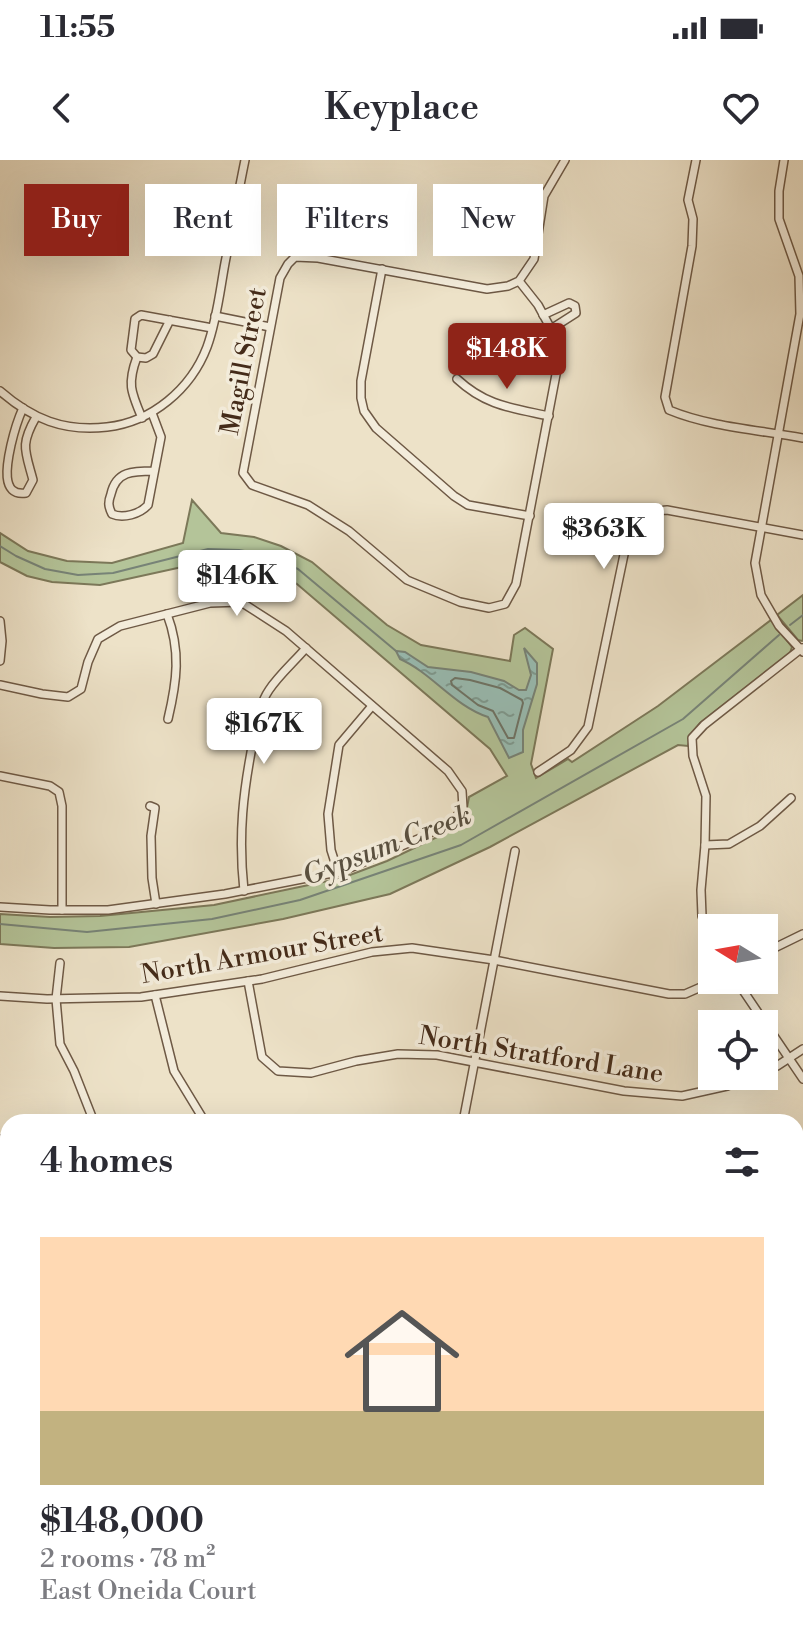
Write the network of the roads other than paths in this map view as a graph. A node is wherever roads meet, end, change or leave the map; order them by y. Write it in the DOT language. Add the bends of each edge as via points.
graph roads {
  1 [pos="245,160"];
  2 [pos="565,160"];
  3 [pos="696,160"];
  4 [pos="784,160"];
  5 [pos="382,269"];
  6 [pos="519,281"];
  7 [pos="543,315"];
  8 [pos="215,316"];
  9 [pos="170,320"];
  10 [pos="270,327"];
  11 [pos="212,328"];
  12 [pos="551,329"];
  13 [pos="799,339"];
  14 [pos="137,357"];
  15 [pos="457,379"];
  16 [pos="0,391"];
  17 [pos="23,408"];
  18 [pos="152,413"];
  19 [pos="549,416"];
  20 [pos="36,417"];
  21 [pos="142,418"];
  22 [pos="777,434"];
  23 [pos="803,438"];
  24 [pos="154,471"];
  25 [pos="530,516"];
  26 [pos="760,527"];
  27 [pos="803,535"];
  28 [pos="167,614"];
  29 [pos="0,621"];
  30 [pos="306,648"];
  31 [pos="802,649"];
  32 [pos="0,661"];
  33 [pos="0,685"];
  34 [pos="372,706"];
  35 [pos="168,719"];
  36 [pos="538,772"];
  37 [pos="0,776"];
  38 [pos="791,798"];
  39 [pos="150,806"];
  40 [pos="705,845"];
  41 [pos="515,851"];
  42 [pos="338,872"];
  43 [pos="244,891"];
  44 [pos="156,904"];
  45 [pos="0,907"];
  46 [pos="62,910"];
  47 [pos="702,914"];
  48 [pos="803,934"];
  49 [pos="778,946"];
  50 [pos="494,960"];
  51 [pos="60,963"];
  52 [pos="248,981"];
  53 [pos="698,988"];
  54 [pos="746,994"];
  55 [pos="155,995"];
  56 [pos="0,996"];
  57 [pos="56,999"];
  58 [pos="803,1049"];
  59 [pos="789,1058"];
  60 [pos="475,1061"];
  61 [pos="778,1064"];
  62 [pos="803,1079"];
  63 [pos="709,1090"];
  64 [pos="91,1114"];
  65 [pos="200,1114"];
  66 [pos="465,1114"];
  1 -- 8 [label="street"];
  2 -- 6 [label="street" via="544,196 534,259"];
  3 -- 22 [label="street" via="688,200 692,246 665,397 669,410 695,419"];
  4 -- 13 [label="street" via="779,219 799,276"];
  5 -- 6 [label="street" via="487,289"];
  5 -- 10 [label="street, Magill Street" via="295,257 280,278"];
  5 -- 25 [label="street" via="361,381 364,411 376,428 468,505"];
  6 -- 7 [label="street"];
  7 -- 12 [label="street"];
  7 -- 12 [label="street" via="569,303 575,306 576,313"];
  8 -- 10 [label="street"];
  8 -- 11 [label="street"];
  9 -- 11 [label="street"];
  9 -- 14 [label="street" via="153,354"];
  9 -- 14 [label="street" via="141,315 135,319 131,350"];
  10 -- 25 [label="street, Magill Street" via="243,473 252,485 308,505 349,531 407,580 489,608 505,604 516,584"];
  11 -- 18 [label="street" via="195,371"];
  12 -- 19 [label="street" via="558,364"];
  13 -- 22 [label="street"];
  14 -- 21 [label="street" via="130,384"];
  15 -- 19 [label="street" via="481,398"];
  16 -- 17 [label="street"];
  17 -- 20 [label="street"];
  17 -- 20 [label="street" via="4,469 6,488 13,493 26,493 33,480 24,449"];
  18 -- 21 [label="street"];
  18 -- 24 [label="street" via="161,437"];
  19 -- 25 [label="street"];
  20 -- 21 [label="street" via="87,430"];
  22 -- 23 [label="street"];
  22 -- 26 [label="street"];
  24 -- 24 [label="street" via="116,479 109,501 112,514 122,517 148,505"];
  26 -- 27 [label="street"];
  26 -- 31 [label="street" via="755,563 761,595 779,626"];
  26 -- 36 [label="street" via="667,510 644,512 631,521 588,727 571,750"];
  28 -- 30 [label="street" via="241,602"];
  28 -- 33 [label="street" via="120,626 98,639 81,689 68,697"];
  28 -- 35 [label="street" via="178,661"];
  29 -- 32 [label="street"];
  30 -- 34 [label="street"];
  30 -- 43 [label="street" via="268,691 259,716 241,823"];
  31 -- 40 [label="street" via="692,738 706,796"];
  34 -- 42 [label="street" via="339,745 328,814"];
  34 -- 42 [label="street" via="448,771 462,791 463,808 425,836"];
  37 -- 46 [label="street" via="59,792"];
  38 -- 40 [label="street" via="760,826 729,844"];
  39 -- 44 [label="street" via="155,808 151,836"];
  40 -- 47 [label="street"];
  41 -- 50 [label="street"];
  42 -- 43 [label="street"];
  43 -- 44 [label="street"];
  44 -- 46 [label="street"];
  45 -- 46 [label="street"];
  48 -- 49 [label="street"];
  50 -- 52 [label="street, North Armour Street" via="412,948 386,950"];
  50 -- 53 [label="street, North Armour Street" via="669,994"];
  50 -- 60 [label="street"];
  51 -- 57 [label="street"];
  52 -- 55 [label="street, North Armour Street"];
  52 -- 60 [label="street, North Stratford Lane" via="262,1057 278,1071 311,1073 398,1054"];
  54 -- 59 [label="street"];
  55 -- 57 [label="street, North Armour Street"];
  55 -- 65 [label="street" via="174,1071"];
  56 -- 57 [label="street, North Armour Street"];
  57 -- 64 [label="street" via="60,1044"];
  58 -- 59 [label="street"];
  59 -- 61 [label="street"];
  59 -- 62 [label="street"];
  60 -- 63 [label="street, North Stratford Lane" via="624,1091 682,1096"];
  60 -- 66 [label="street"];
}
